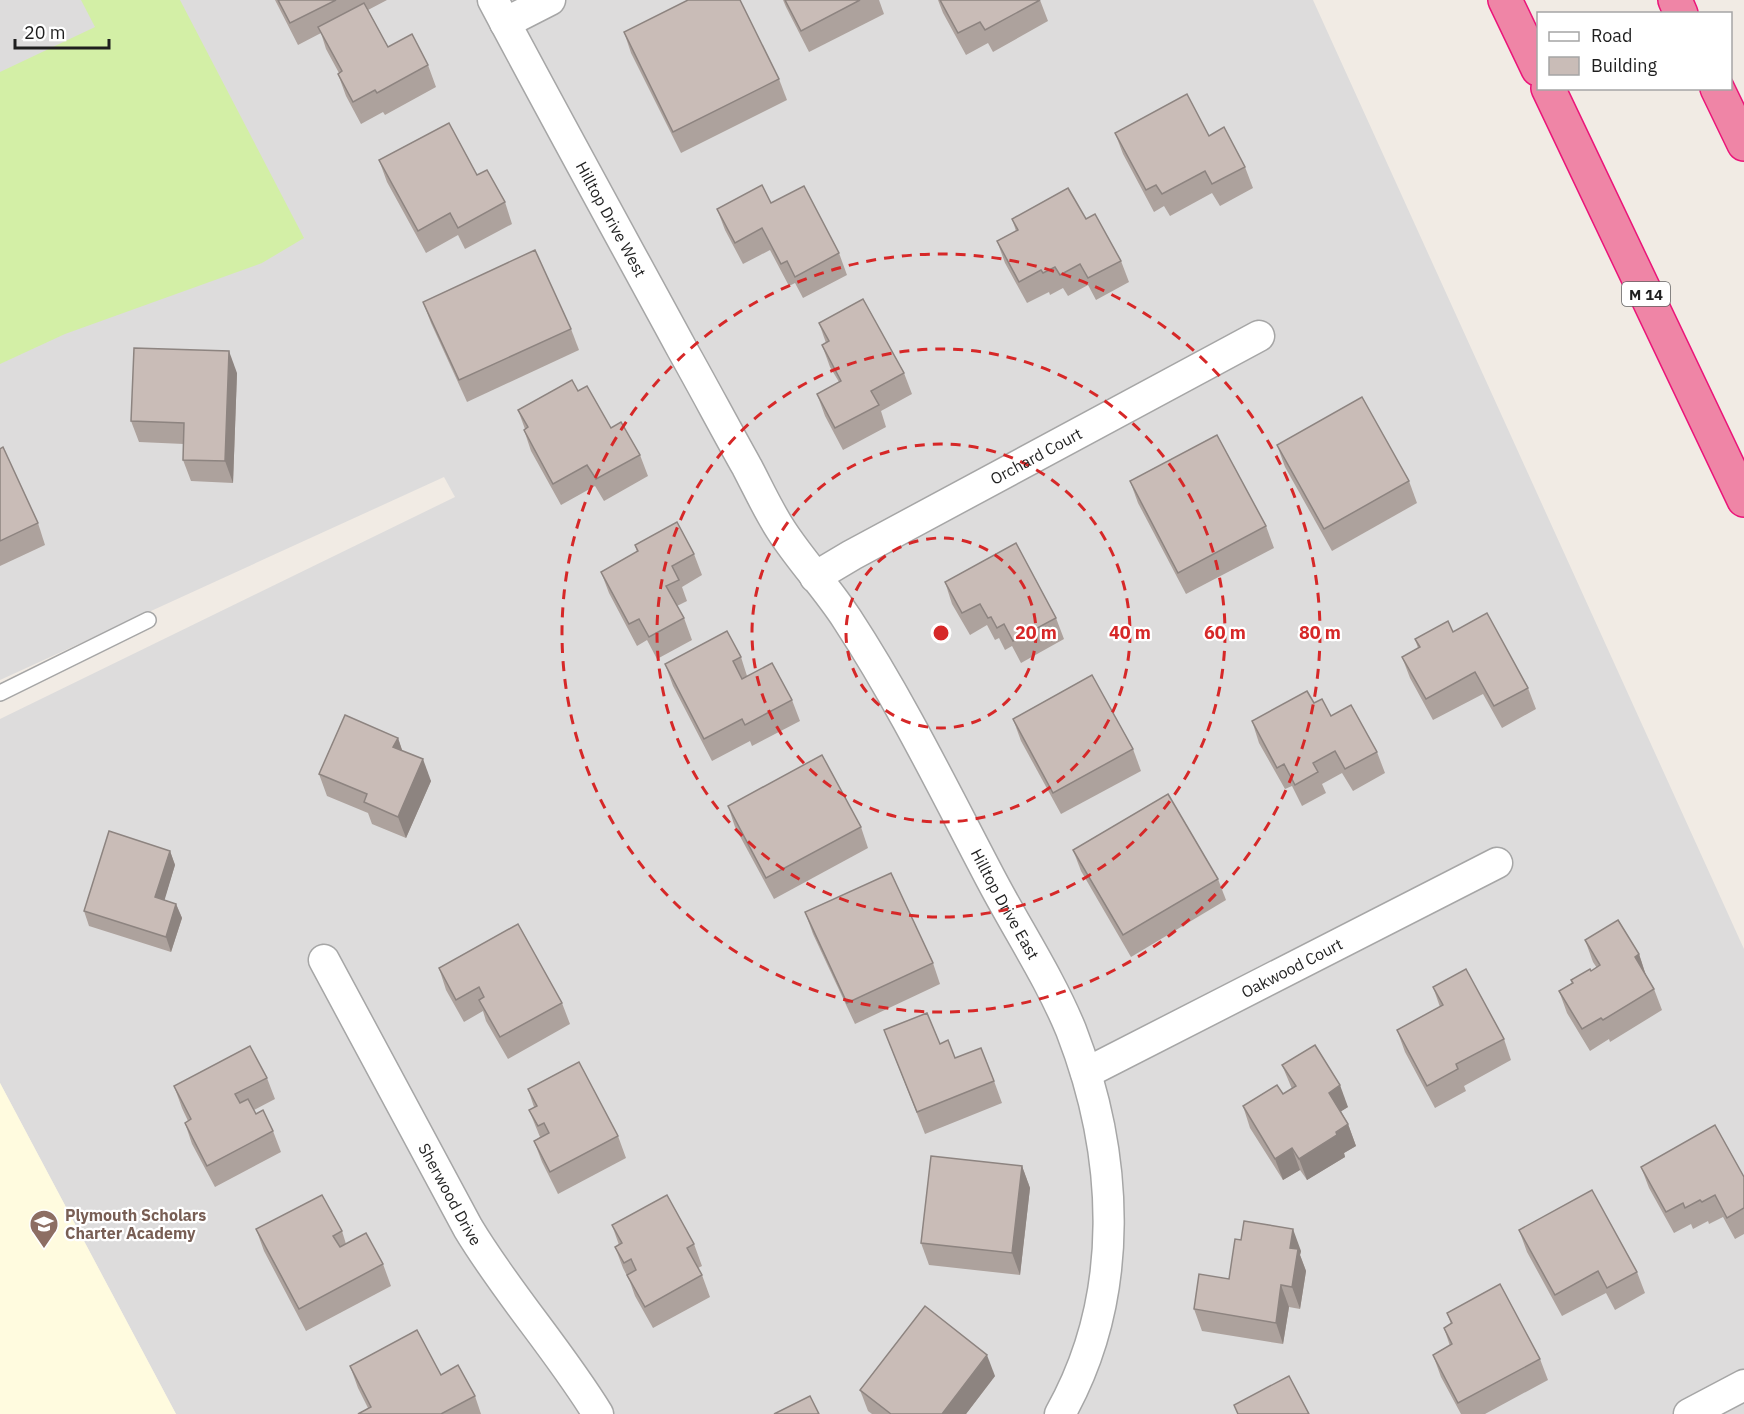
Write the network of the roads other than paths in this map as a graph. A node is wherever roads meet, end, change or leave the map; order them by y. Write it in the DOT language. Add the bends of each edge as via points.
graph roads {
  1 [pos="550,0"];
  2 [pos="1505,0"];
  3 [pos="499,12"];
  4 [pos="1537,65"];
  5 [pos="1549,90"];
  6 [pos="1718,90"];
  7 [pos="1744,144"];
  8 [pos="1259,336"];
  9 [pos="731,438"];
  10 [pos="1744,500"];
  11 [pos="815,577"];
  12 [pos="148,620"];
  13 [pos="0,693"];
  14 [pos="1497,863"];
  15 [pos="324,960"];
  16 [pos="1086,1073"];
  17 [pos="1744,1384"];
  18 [pos="598,1414"];
  19 [pos="1060,1414"];
  20 [pos="1689,1414"];
  1 -- 3 [label="street"];
  2 -- 4 [label="highway"];
  3 -- 9 [label="street, Hilltop Drive West"];
  5 -- 10 [label="highway, M 14"];
  6 -- 7 [label="highway"];
  8 -- 11 [label="street, Orchard Court"];
  9 -- 11 [label="street, Hilltop Drive East" via="781,530"];
  11 -- 16 [label="street, Hilltop Drive East" via="846,618 902,711 1051,988"];
  12 -- 13 [label="lane"];
  14 -- 16 [label="street, Oakwood Court"];
  15 -- 18 [label="street, Sherwood Drive" via="489,1263 576,1378"];
  16 -- 19 [label="street, Hilltop Drive East" via="1106,1159 1106,1272 1085,1360"];
  17 -- 20 [label="street"];
}
